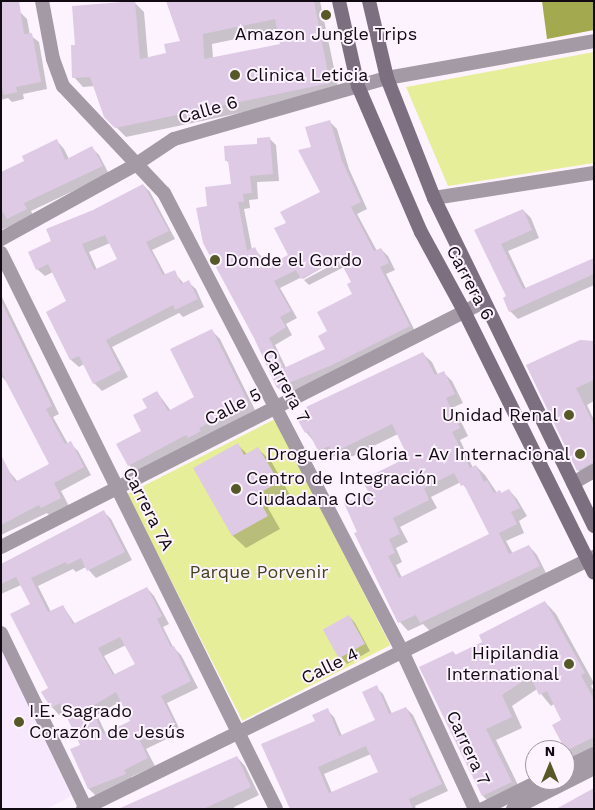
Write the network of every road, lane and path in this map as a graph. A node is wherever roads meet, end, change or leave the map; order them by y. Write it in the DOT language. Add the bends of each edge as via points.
graph roads {
  1 [pos="42,1"];
  2 [pos="340,1"];
  3 [pos="369,1"];
  4 [pos="594,41"];
  5 [pos="387,78"];
  6 [pos="358,86"];
  7 [pos="135,165"];
  8 [pos="594,173"];
  9 [pos="434,198"];
  10 [pos="1,239"];
  11 [pos="1,253"];
  12 [pos="483,302"];
  13 [pos="464,311"];
  14 [pos="276,406"];
  15 [pos="594,471"];
  16 [pos="573,483"];
  17 [pos="116,489"];
  18 [pos="594,526"];
  19 [pos="1,547"];
  20 [pos="591,558"];
  21 [pos="594,572"];
  22 [pos="1,633"];
  23 [pos="402,651"];
  24 [pos="237,733"];
  25 [pos="594,754"];
  26 [pos="575,763"];
  27 [pos="594,768"];
  28 [pos="525,788"];
  29 [pos="85,808"];
  30 [pos="276,809"];
  31 [pos="476,809"];
  32 [pos="483,809"];
  33 [pos="513,809"];
  1 -- 7 [label="street, Carrera 7" via="53,59 62,86"];
  2 -- 6 [label="main road, Carrera 6"];
  3 -- 5 [label="main road, Carrera 6"];
  4 -- 5 [label="street, Calle 6"];
  5 -- 6 [label="street, Calle 6"];
  5 -- 9 [label="main road, Carrera 6"];
  6 -- 7 [label="street, Calle 6" via="174,139"];
  6 -- 13 [label="main road, Carrera 6" via="421,232"];
  7 -- 10 [label="street, Calle 6"];
  7 -- 14 [label="street, Carrera 7" via="148,173 164,193"];
  8 -- 9 [label="street"];
  9 -- 12 [label="main road, Carrera 6"];
  11 -- 17 [label="street, Carrera 7A"];
  12 -- 13 [label="street, Calle 5"];
  12 -- 16 [label="main road, Carrera 6"];
  13 -- 14 [label="street, Calle 5"];
  13 -- 20 [label="main road, Carrera 6"];
  14 -- 17 [label="street, Calle 5"];
  14 -- 23 [label="street, Carrera 7"];
  15 -- 16 [label="street"];
  16 -- 18 [label="main road, Carrera 6"];
  17 -- 19 [label="street, Calle 5"];
  17 -- 24 [label="street, Carrera 7A"];
  20 -- 21 [label="main road, Carrera 6"];
  20 -- 23 [label="street, Calle 4"];
  22 -- 29 [label="street"];
  23 -- 24 [label="street, Calle 4"];
  23 -- 31 [label="street, Carrera 7"];
  24 -- 29 [label="street, Calle 4"];
  24 -- 30 [label="street, Carrera 7A"];
  25 -- 26 [label="street"];
  27 -- 33 [label="street"];
  28 -- 32 [label="street"];
}
